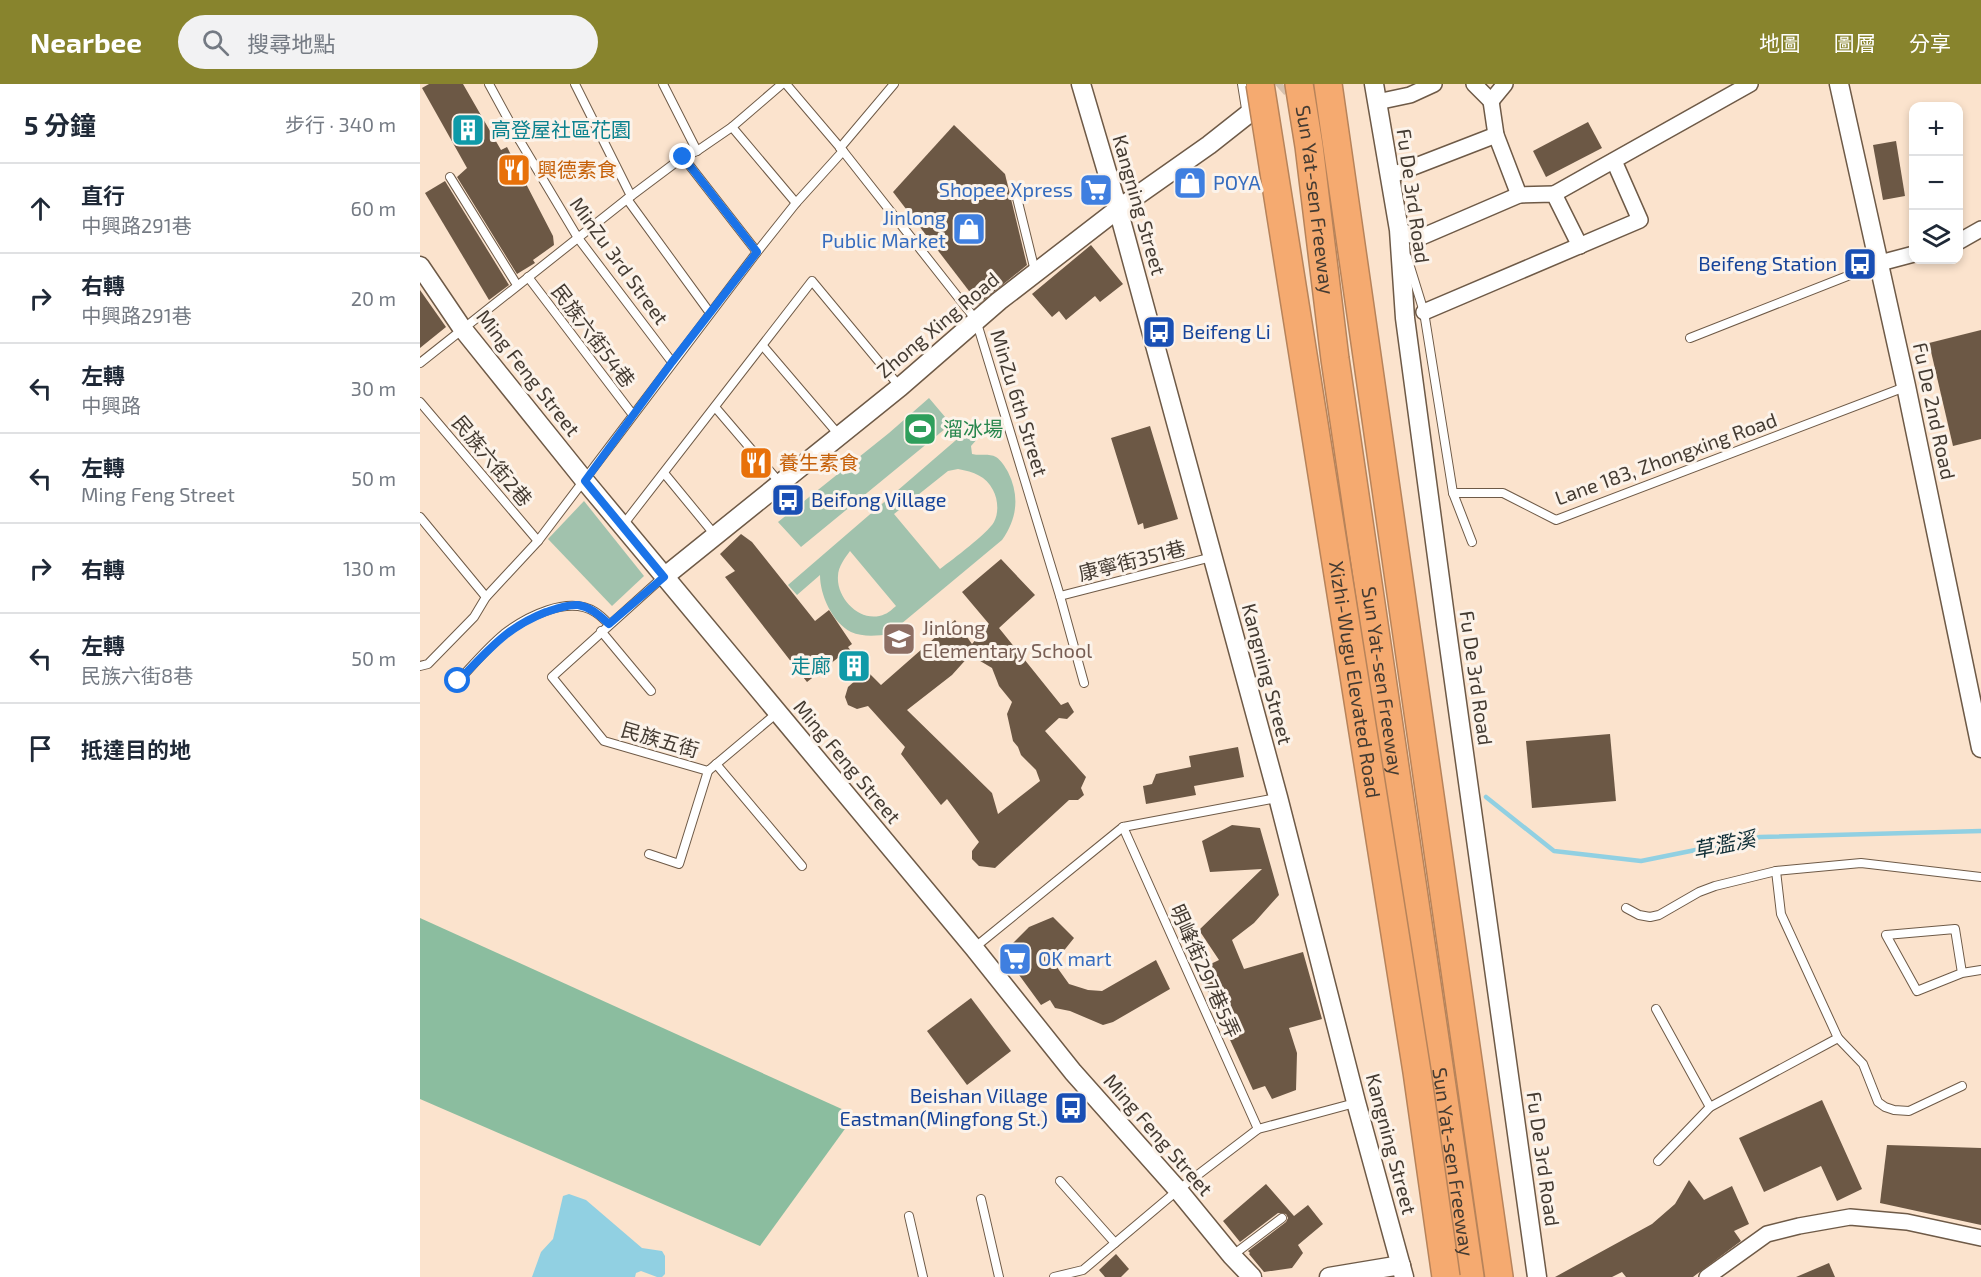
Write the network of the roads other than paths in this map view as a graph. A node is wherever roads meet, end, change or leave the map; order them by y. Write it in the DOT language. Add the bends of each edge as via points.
graph roads {
  1 [pos="489,84"];
  2 [pos="574,84"];
  3 [pos="663,84"];
  4 [pos="784,84"];
  5 [pos="1082,84"];
  6 [pos="1242,84"];
  7 [pos="1260,84"];
  8 [pos="1299,84"];
  9 [pos="1328,84"];
  10 [pos="1374,84"];
  11 [pos="1434,84"];
  12 [pos="1474,84"];
  13 [pos="1505,84"];
  14 [pos="1750,84"];
  15 [pos="1841,85"];
  16 [pos="890,86"];
  17 [pos="1491,101"];
  18 [pos="1377,102"];
  19 [pos="1247,115"];
  20 [pos="732,127"];
  21 [pos="1496,135"];
  22 [pos="842,149"];
  23 [pos="697,151"];
  24 [pos="683,157"];
  25 [pos="1614,161"];
  26 [pos="1390,176"];
  27 [pos="450,177"];
  28 [pos="1554,194"];
  29 [pos="1519,195"];
  30 [pos="629,197"];
  31 [pos="1017,198"];
  32 [pos="796,203"];
  33 [pos="1118,209"];
  34 [pos="1981,229"];
  35 [pos="1399,230"];
  36 [pos="578,238"];
  37 [pos="1963,240"];
  38 [pos="1580,246"];
  39 [pos="757,252"];
  40 [pos="1909,255"];
  41 [pos="1880,263"];
  42 [pos="420,266"];
  43 [pos="1035,273"];
  44 [pos="528,277"];
  45 [pos="517,285"];
  46 [pos="1424,312"];
  47 [pos="710,313"];
  48 [pos="976,320"];
  49 [pos="462,328"];
  50 [pos="1690,338"];
  51 [pos="763,346"];
  52 [pos="672,362"];
  53 [pos="420,363"];
  54 [pos="1906,386"];
  55 [pos="900,387"];
  56 [pos="420,402"];
  57 [pos="715,407"];
  58 [pos="633,415"];
  59 [pos="839,435"];
  60 [pos="664,473"];
  61 [pos="585,481"];
  62 [pos="780,483"];
  63 [pos="1453,493"];
  64 [pos="420,518"];
  65 [pos="622,526"];
  66 [pos="715,535"];
  67 [pos="538,541"];
  68 [pos="1472,542"];
  69 [pos="1212,557"];
  70 [pos="664,577"];
  71 [pos="1060,596"];
  72 [pos="486,597"];
  73 [pos="609,624"];
  74 [pos="601,631"];
  75 [pos="420,666"];
  76 [pos="458,681"];
  77 [pos="1084,683"];
  78 [pos="651,691"];
  79 [pos="777,713"];
  80 [pos="1981,748"];
  81 [pos="716,764"];
  82 [pos="708,771"];
  83 [pos="1278,797"];
  84 [pos="1123,827"];
  85 [pos="649,854"];
  86 [pos="802,866"];
  87 [pos="1776,871"];
  88 [pos="1981,877"];
  89 [pos="1626,908"];
  90 [pos="974,948"];
  91 [pos="1981,970"];
  92 [pos="1962,973"];
  93 [pos="1656,1009"];
  94 [pos="1838,1038"];
  95 [pos="1962,1086"];
  96 [pos="1356,1102"];
  97 [pos="1710,1107"];
  98 [pos="1258,1129"];
  99 [pos="1658,1161"];
  100 [pos="1060,1181"];
  101 [pos="1178,1190"];
  102 [pos="981,1200"];
  103 [pos="909,1216"];
  104 [pos="1282,1218"];
  105 [pos="1981,1238"];
  106 [pos="1115,1243"];
  107 [pos="1232,1256"];
  108 [pos="1402,1271"];
  109 [pos="1083,1274"];
  110 [pos="923,1277"];
  111 [pos="999,1277"];
  112 [pos="1054,1277"];
  113 [pos="1252,1277"];
  114 [pos="1329,1277"];
  115 [pos="1446,1277"];
  116 [pos="1470,1277"];
  117 [pos="1499,1277"];
  118 [pos="1537,1277"];
  119 [pos="1707,1277"];
  1 -- 36 [label="lane, MinZu 3rd Street"];
  2 -- 30 [label="lane"];
  3 -- 23 [label="lane"];
  4 -- 20 [label="lane, MinZu 6th Street"];
  4 -- 22 [label="lane, MinZu 6th Street"];
  5 -- 33 [label="street, Kangning Street"];
  6 -- 19 [label="lane"];
  7 -- 115 [label="highway, Xizhi-Wugu Elevated Road, bridge"];
  8 -- 116 [label="highway, Sun Yat-sen Freeway" via="1336,371"];
  9 -- 117 [label="highway, Sun Yat-sen Freeway"];
  10 -- 18 [label="street, Fu De 3rd Road"];
  11 -- 18 [label="street" via="1410,95"];
  12 -- 17 [label="street"];
  13 -- 17 [label="street"];
  14 -- 25 [label="street"];
  15 -- 41 [label="street, Fu De 2nd Road"];
  16 -- 22 [label="lane"];
  17 -- 21 [label="street"];
  18 -- 26 [label="street, Fu De 3rd Road"];
  19 -- 33 [label="street, Zhong Xing Road"];
  20 -- 23 [label="lane, MinZu 6th Street"];
  20 -- 32 [label="lane"];
  21 -- 26 [label="street"];
  21 -- 29 [label="street"];
  22 -- 32 [label="lane"];
  22 -- 48 [label="lane, MinZu 6th Street"];
  23 -- 24 [label="lane, MinZu 6th Street"];
  24 -- 30 [label="lane, MinZu 6th Street"];
  24 -- 39 [label="lane"];
  25 -- 28 [label="street"];
  25 -- 38 [label="street" via="1640,220"];
  26 -- 35 [label="street, Fu De 3rd Road"];
  27 -- 45 [label="lane"];
  28 -- 29 [label="street"];
  28 -- 38 [label="street"];
  29 -- 35 [label="street" via="1419,238"];
  30 -- 36 [label="lane, MinZu 6th Street"];
  30 -- 47 [label="lane"];
  31 -- 43 [label="lane"];
  32 -- 39 [label="lane"];
  33 -- 43 [label="street, Zhong Xing Road"];
  33 -- 69 [label="street, Kangning Street"];
  34 -- 37 [label="street"];
  35 -- 46 [label="lane"];
  35 -- 118 [label="street, Fu De 3rd Road" via="1406,329"];
  36 -- 44 [label="lane, MinZu 6th Street"];
  36 -- 52 [label="lane, MinZu 3rd Street"];
  38 -- 46 [label="street"];
  39 -- 47 [label="lane"];
  40 -- 41 [label="street"];
  41 -- 50 [label="lane"];
  41 -- 54 [label="street, Fu De 2nd Road"];
  42 -- 49 [label="street, Ming Feng Street"];
  43 -- 48 [label="street, Zhong Xing Road"];
  44 -- 45 [label="lane, MinZu 6th Street"];
  44 -- 58 [label="lane, 民族六街54巷"];
  45 -- 49 [label="lane, MinZu 6th Street"];
  46 -- 63 [label="lane"];
  47 -- 52 [label="lane"];
  48 -- 55 [label="street, Zhong Xing Road"];
  48 -- 71 [label="lane, MinZu 6th Street"];
  49 -- 53 [label="lane, MinZu 6th Street"];
  49 -- 61 [label="street, Ming Feng Street"];
  51 -- 55 [label="lane" via="812,281"];
  51 -- 57 [label="lane"];
  51 -- 59 [label="lane"];
  52 -- 58 [label="lane"];
  54 -- 63 [label="lane, Lane 183, Zhongxing Road" via="1556,520 1503,493"];
  54 -- 80 [label="street, Fu De 2nd Road"];
  55 -- 59 [label="street, Zhong Xing Road"];
  56 -- 67 [label="lane, 民族六街2巷"];
  57 -- 60 [label="lane"];
  57 -- 62 [label="lane"];
  58 -- 61 [label="lane"];
  59 -- 62 [label="street, Zhong Xing Road"];
  60 -- 65 [label="lane"];
  60 -- 66 [label="lane"];
  61 -- 65 [label="street, Ming Feng Street"];
  61 -- 67 [label="lane"];
  62 -- 66 [label="street, Zhong Xing Road"];
  63 -- 68 [label="lane"];
  64 -- 72 [label="lane"];
  65 -- 70 [label="street, Ming Feng Street"];
  66 -- 70 [label="street, Zhong Xing Road"];
  67 -- 72 [label="lane"];
  69 -- 71 [label="lane, 康寧街351巷"];
  69 -- 83 [label="street, Kangning Street"];
  70 -- 73 [label="lane"];
  70 -- 79 [label="street, Ming Feng Street"];
  71 -- 77 [label="lane, MinZu 6th Street"];
  72 -- 75 [label="lane" via="474,617 428,664"];
  73 -- 74 [label="lane"];
  73 -- 76 [label="lane" via="594,611 577,605 555,609 504,634"];
  74 -- 78 [label="lane"];
  74 -- 82 [label="lane, 民族五街" via="552,677 604,741"];
  79 -- 81 [label="lane, 民族五街"];
  79 -- 90 [label="street, Ming Feng Street"];
  81 -- 82 [label="lane, 民族五街"];
  81 -- 86 [label="lane, 民族五街"];
  82 -- 85 [label="lane" via="680,864"];
  83 -- 84 [label="lane"];
  83 -- 96 [label="street, Kangning Street"];
  84 -- 90 [label="lane"];
  84 -- 98 [label="lane, 明峰街297巷5弄"];
  87 -- 88 [label="lane" via="1861,863"];
  87 -- 89 [label="lane" via="1699,892 1659,915 1639,915"];
  87 -- 94 [label="lane" via="1781,914"];
  90 -- 101 [label="street, Ming Feng Street" via="1073,1072"];
  91 -- 92 [label="lane"];
  92 -- 92 [label="lane" via="1917,992 1886,935 1955,929"];
  93 -- 97 [label="lane"];
  94 -- 95 [label="lane" via="1863,1064 1878,1102 1884,1107 1909,1111"];
  94 -- 97 [label="lane"];
  96 -- 98 [label="lane"];
  96 -- 108 [label="street, Kangning Street"];
  97 -- 99 [label="lane"];
  98 -- 101 [label="lane"];
  100 -- 106 [label="lane"];
  101 -- 106 [label="lane"];
  101 -- 107 [label="street, Ming Feng Street"];
  102 -- 111 [label="lane"];
  103 -- 110 [label="lane"];
  104 -- 107 [label="lane"];
  105 -- 119 [label="street" via="1907,1222 1851,1217 1767,1234"];
  106 -- 109 [label="lane"];
  107 -- 113 [label="street, Ming Feng Street"];
  108 -- 114 [label="street"];
  109 -- 112 [label="lane"];
}
